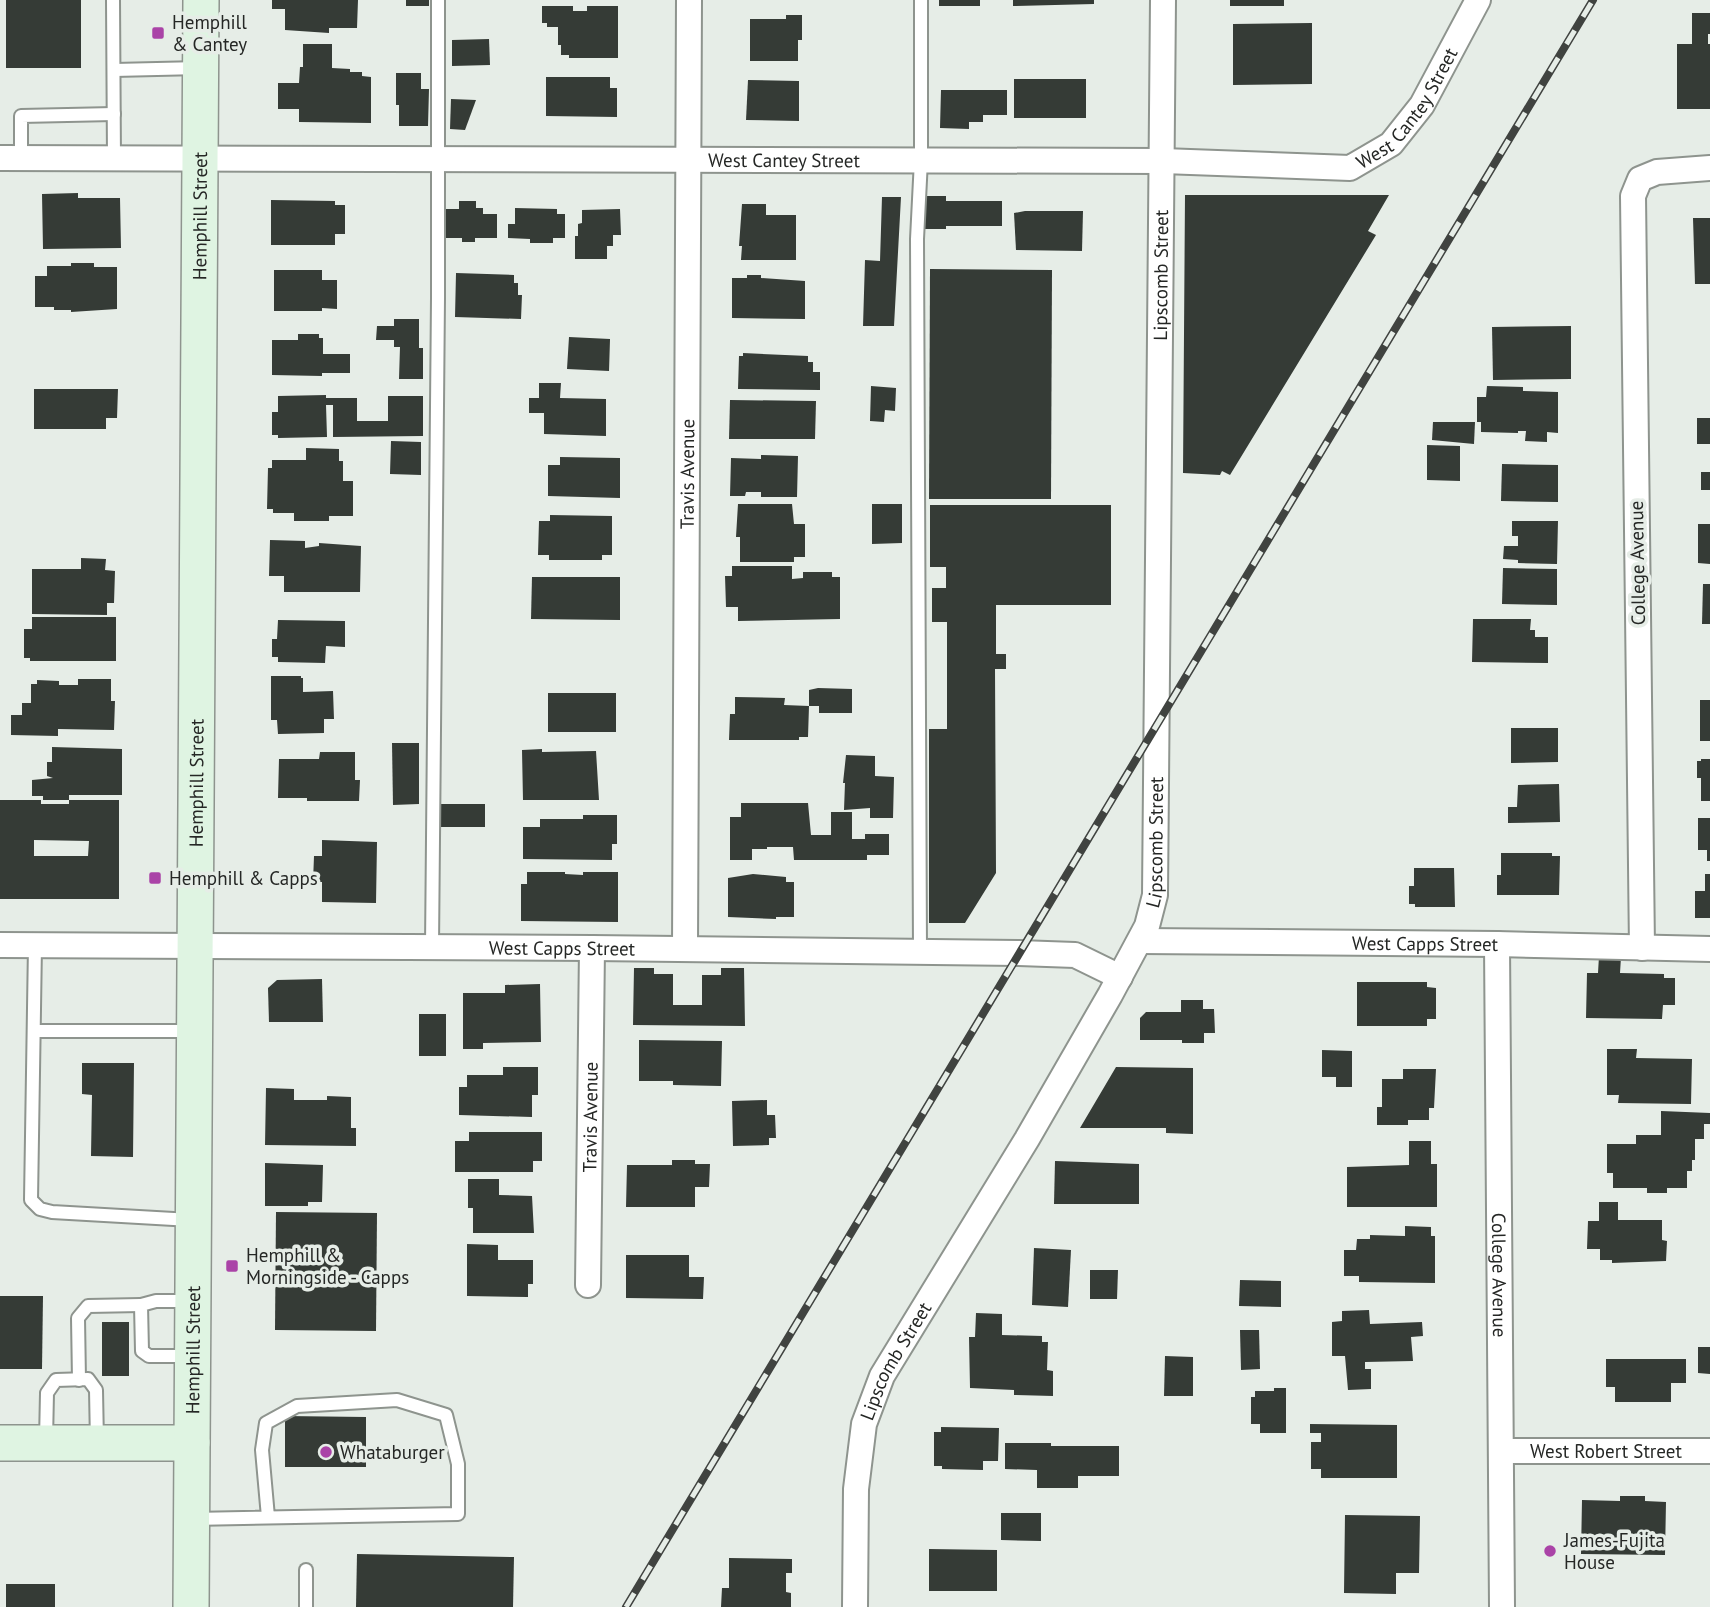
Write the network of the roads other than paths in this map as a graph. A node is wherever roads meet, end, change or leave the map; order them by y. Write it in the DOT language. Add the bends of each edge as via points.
graph roads {
  1 [pos="113,0"];
  2 [pos="201,0"];
  3 [pos="438,0"];
  4 [pos="690,0"];
  5 [pos="921,0"];
  6 [pos="1163,0"];
  7 [pos="1478,0"];
  8 [pos="200,68"];
  9 [pos="114,70"];
  10 [pos="114,114"];
  11 [pos="10,158"];
  12 [pos="114,159"];
  13 [pos="200,159"];
  14 [pos="437,159"];
  15 [pos="689,160"];
  16 [pos="921,160"];
  17 [pos="1163,161"];
  18 [pos="1710,169"];
  19 [pos="1140,941"];
  20 [pos="1497,944"];
  21 [pos="0,945"];
  22 [pos="35,945"];
  23 [pos="195,946"];
  24 [pos="432,947"];
  25 [pos="592,948"];
  26 [pos="685,948"];
  27 [pos="1642,948"];
  28 [pos="1710,949"];
  29 [pos="920,952"];
  30 [pos="1120,977"];
  31 [pos="34,1031"];
  32 [pos="195,1031"];
  33 [pos="194,1220"];
  34 [pos="588,1285"];
  35 [pos="193,1301"];
  36 [pos="141,1306"];
  37 [pos="193,1356"];
  38 [pos="79,1380"];
  39 [pos="0,1443"];
  40 [pos="46,1443"];
  41 [pos="97,1443"];
  42 [pos="192,1443"];
  43 [pos="1501,1451"];
  44 [pos="1710,1451"];
  45 [pos="268,1517"];
  46 [pos="192,1519"];
  47 [pos="306,1570"];
  48 [pos="191,1607"];
  49 [pos="306,1607"];
  50 [pos="855,1607"];
  51 [pos="1502,1607"];
  1 -- 9 [label="lane"];
  2 -- 8 [label="main road, Hemphill Street"];
  3 -- 14 [label="lane"];
  4 -- 15 [label="street, Travis Avenue"];
  5 -- 16 [label="lane"];
  6 -- 17 [label="street, Lipscomb Street"];
  7 -- 17 [label="street, West Cantey Street" via="1422,105 1391,144 1350,168"];
  8 -- 9 [label="lane"];
  8 -- 13 [label="main road, Hemphill Street"];
  9 -- 10 [label="lane"];
  10 -- 11 [label="lane" via="21,116"];
  10 -- 12 [label="lane"];
  11 -- 12 [label="street, West Cantey Street"];
  12 -- 13 [label="street, West Cantey Street"];
  13 -- 14 [label="street, West Cantey Street"];
  13 -- 23 [label="main road, Hemphill Street"];
  14 -- 15 [label="street, West Cantey Street"];
  14 -- 24 [label="lane"];
  15 -- 16 [label="street, West Cantey Street"];
  15 -- 26 [label="street, Travis Avenue"];
  16 -- 17 [label="street, West Cantey Street"];
  16 -- 29 [label="lane" via="917,239"];
  17 -- 19 [label="street, Lipscomb Street" via="1155,895"];
  18 -- 27 [label="street, College Avenue" via="1657,172 1640,179 1633,196"];
  19 -- 20 [label="street, West Capps Street"];
  19 -- 30 [label="street, Lipscomb Street"];
  20 -- 27 [label="street, West Capps Street"];
  20 -- 43 [label="street, College Avenue"];
  21 -- 22 [label="street, West Capps Street"];
  22 -- 23 [label="street, West Capps Street"];
  22 -- 31 [label="lane"];
  23 -- 24 [label="street, West Capps Street"];
  23 -- 32 [label="main road, Hemphill Street"];
  24 -- 25 [label="street, West Capps Street"];
  25 -- 26 [label="street, West Capps Street"];
  25 -- 34 [label="street, Travis Avenue"];
  26 -- 29 [label="street, West Capps Street"];
  27 -- 28 [label="street, West Capps Street"];
  29 -- 30 [label="street, West Capps Street" via="1075,955"];
  30 -- 50 [label="street, Lipscomb Street" via="882,1376 864,1424 856,1489"];
  31 -- 32 [label="lane"];
  31 -- 33 [label="lane" via="31,1200 52,1212"];
  32 -- 33 [label="main road, Hemphill Street"];
  33 -- 35 [label="main road, Hemphill Street"];
  35 -- 36 [label="lane" via="156,1301"];
  35 -- 37 [label="main road, Hemphill Street"];
  36 -- 37 [label="lane" via="142,1350 149,1356"];
  36 -- 38 [label="lane" via="88,1306 78,1318"];
  37 -- 42 [label="main road, Hemphill Street"];
  38 -- 40 [label="lane" via="56,1380 47,1393"];
  38 -- 41 [label="lane" via="88,1380 96,1390"];
  39 -- 40 [label="main road"];
  40 -- 41 [label="main road"];
  41 -- 42 [label="main road"];
  42 -- 46 [label="main road, Hemphill Street"];
  43 -- 44 [label="street, West Robert Street"];
  43 -- 51 [label="street, College Avenue"];
  45 -- 45 [label="lane" via="458,1514 458,1464 446,1415 397,1401 297,1406 266,1423 262,1450"];
  45 -- 46 [label="lane"];
  46 -- 48 [label="main road, Hemphill Street"];
  47 -- 49 [label="lane"];
}
